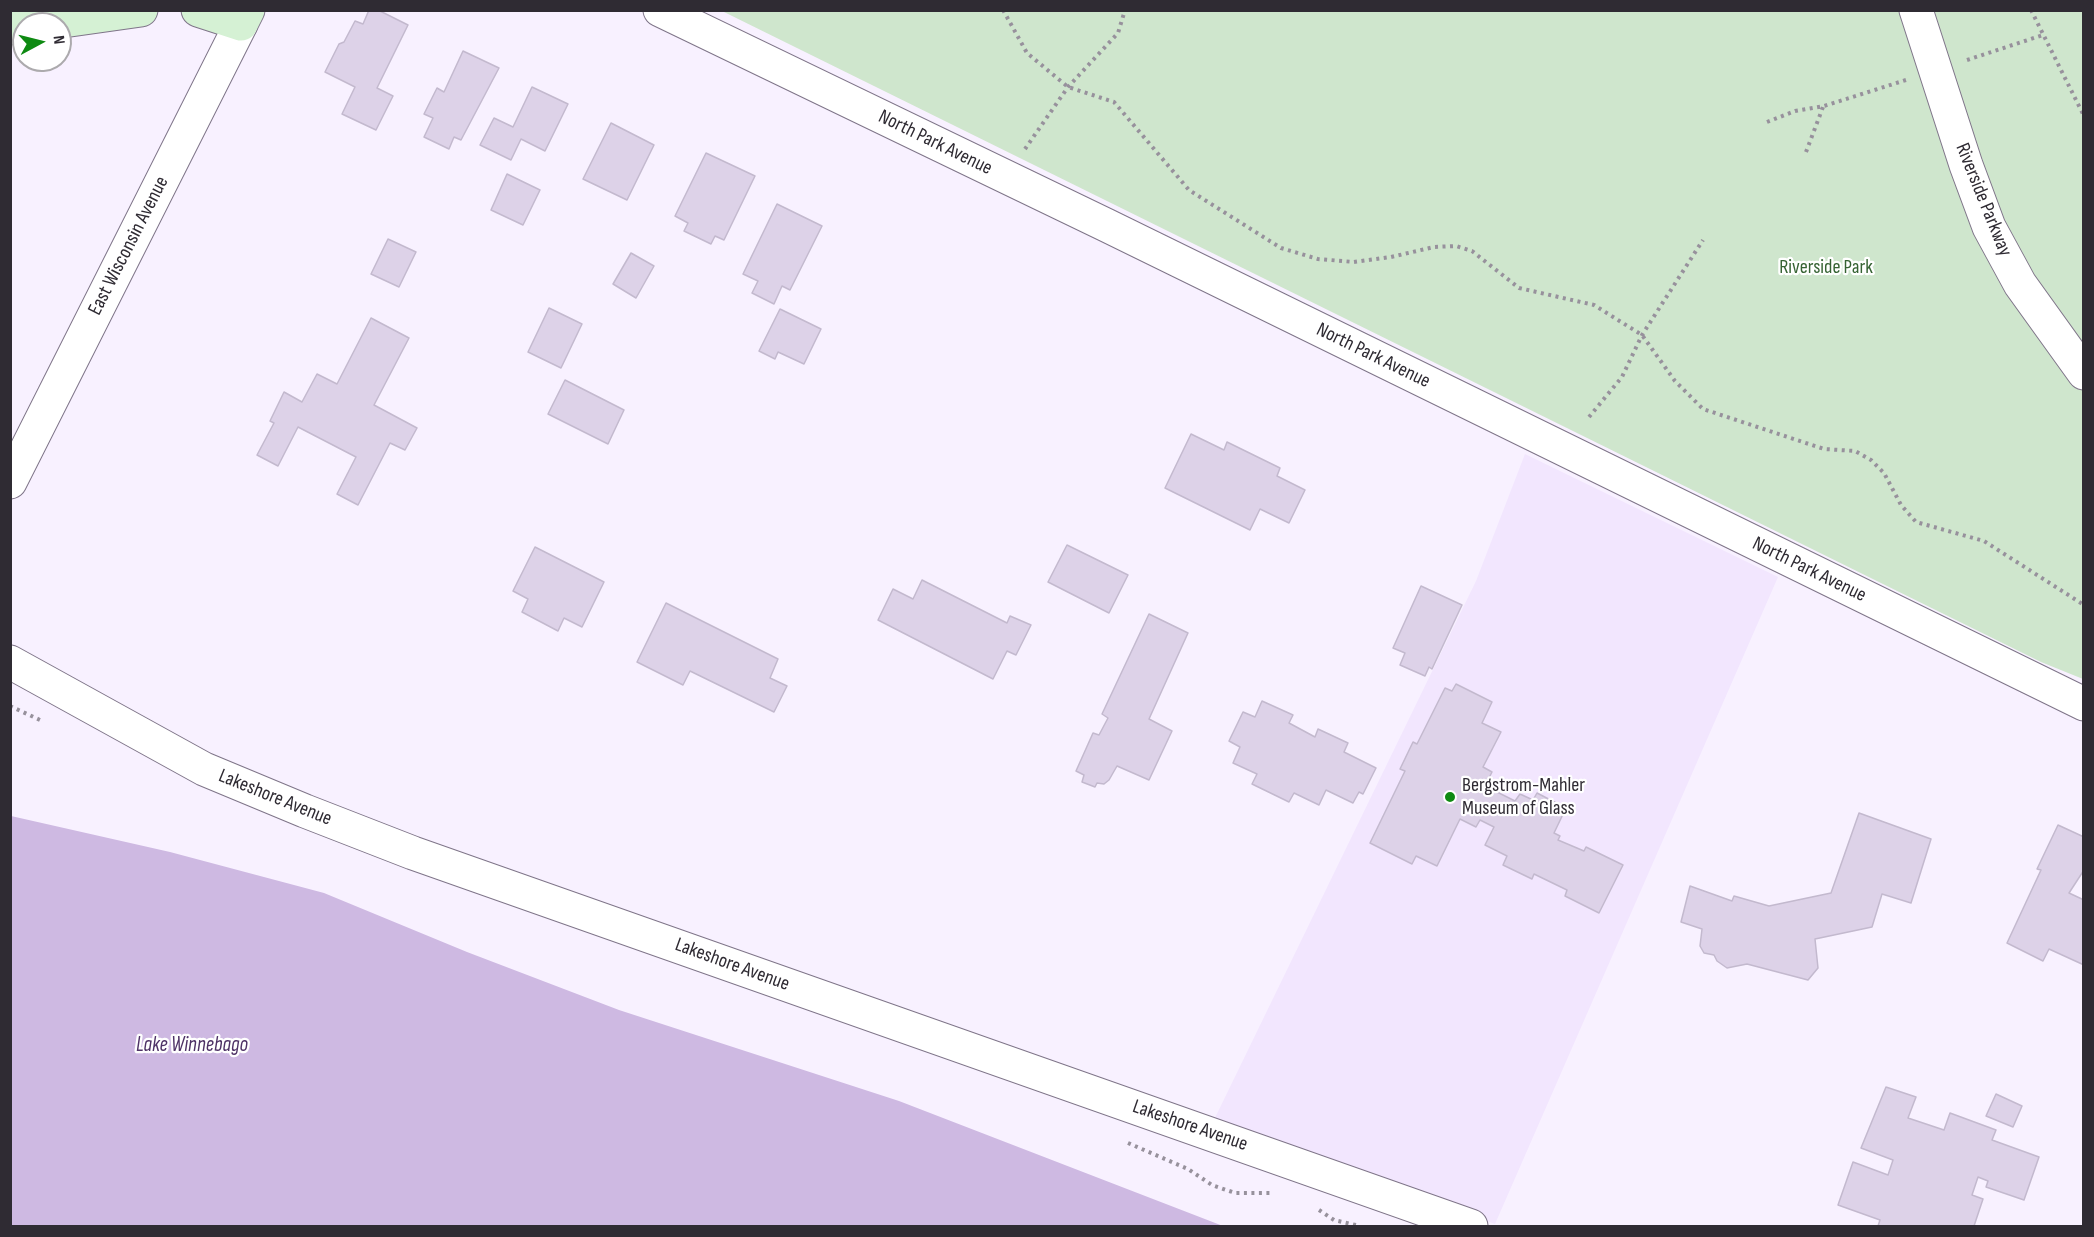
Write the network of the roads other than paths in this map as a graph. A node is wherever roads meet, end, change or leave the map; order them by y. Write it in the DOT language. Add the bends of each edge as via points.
graph roads {
  1 [pos="141,10"];
  2 [pos="198,10"];
  3 [pos="660,10"];
  4 [pos="1916,10"];
  5 [pos="244,17"];
  6 [pos="72,20"];
  7 [pos="2084,373"];
  8 [pos="10,482"];
  9 [pos="10,662"];
  10 [pos="2084,704"];
  11 [pos="1471,1227"];
  1 -- 6 [label="main road"];
  2 -- 5 [label="main road"];
  3 -- 10 [label="street, North Park Avenue"];
  4 -- 7 [label="street, Riverside Parkway" via="1989,227 2020,285"];
  5 -- 8 [label="street, East Wisconsin Avenue"];
  9 -- 11 [label="street, Lakeshore Avenue" via="204,769 316,816"];
}
